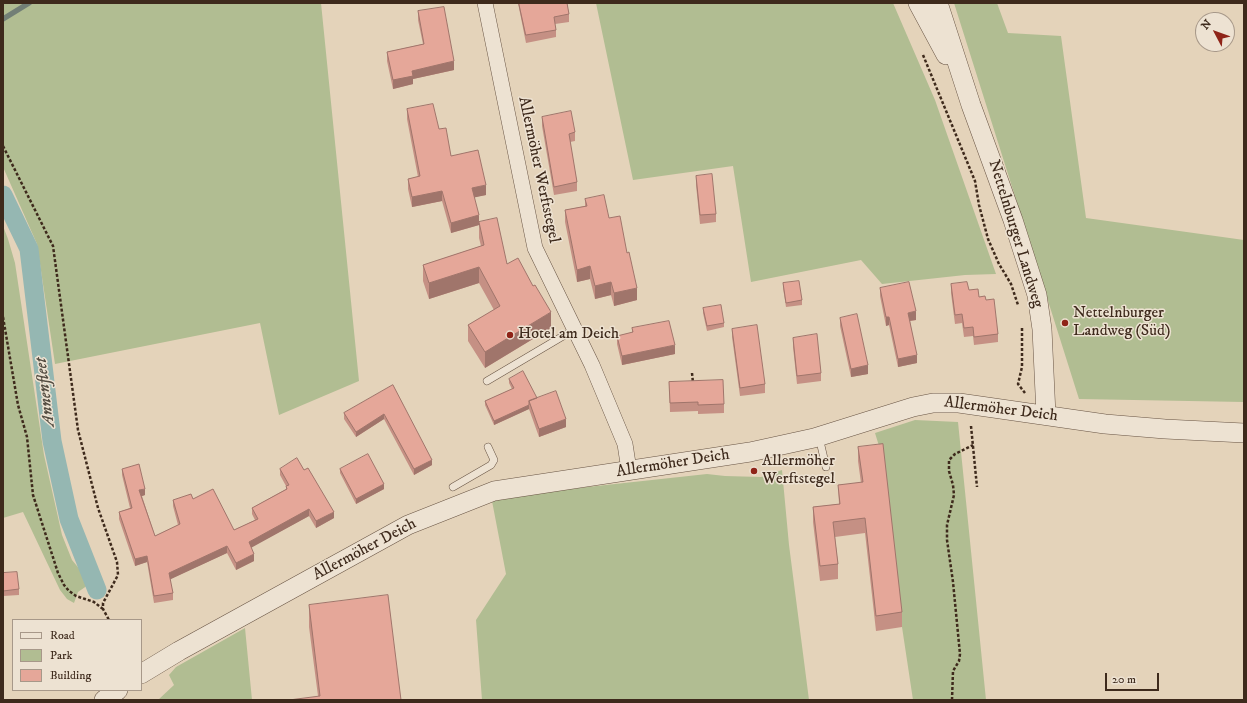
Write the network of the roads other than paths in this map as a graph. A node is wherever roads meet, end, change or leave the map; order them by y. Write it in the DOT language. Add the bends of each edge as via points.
graph roads {
  1 [pos="485,3"];
  2 [pos="918,3"];
  3 [pos="938,3"];
  4 [pos="971,104"];
  5 [pos="575,329"];
  6 [pos="487,381"];
  7 [pos="1046,415"];
  8 [pos="1244,433"];
  9 [pos="819,437"];
  10 [pos="488,447"];
  11 [pos="826,467"];
  12 [pos="629,470"];
  13 [pos="453,488"];
  14 [pos="142,673"];
  15 [pos="117,691"];
  16 [pos="104,700"];
  1 -- 5 [label="street, Allermöher Werftstegel" via="535,248"];
  2 -- 4 [label="street, Nettelnburger Landweg"];
  3 -- 4 [label="street, Nettelnburger Landweg"];
  4 -- 7 [label="street, Nettelnburger Landweg" via="1037,295 1042,329"];
  5 -- 6 [label="lane"];
  5 -- 12 [label="street, Allermöher Werftstegel" via="625,444"];
  7 -- 8 [label="street, Allermöher Deich" via="1112,425"];
  7 -- 9 [label="street, Allermöher Deich" via="959,403 933,403"];
  9 -- 11 [label="lane"];
  9 -- 12 [label="street, Allermöher Deich" via="750,452"];
  10 -- 13 [label="lane" via="494,460 491,465"];
  12 -- 14 [label="street, Allermöher Deich" via="494,491 408,526"];
  15 -- 16 [label="street"];
}
